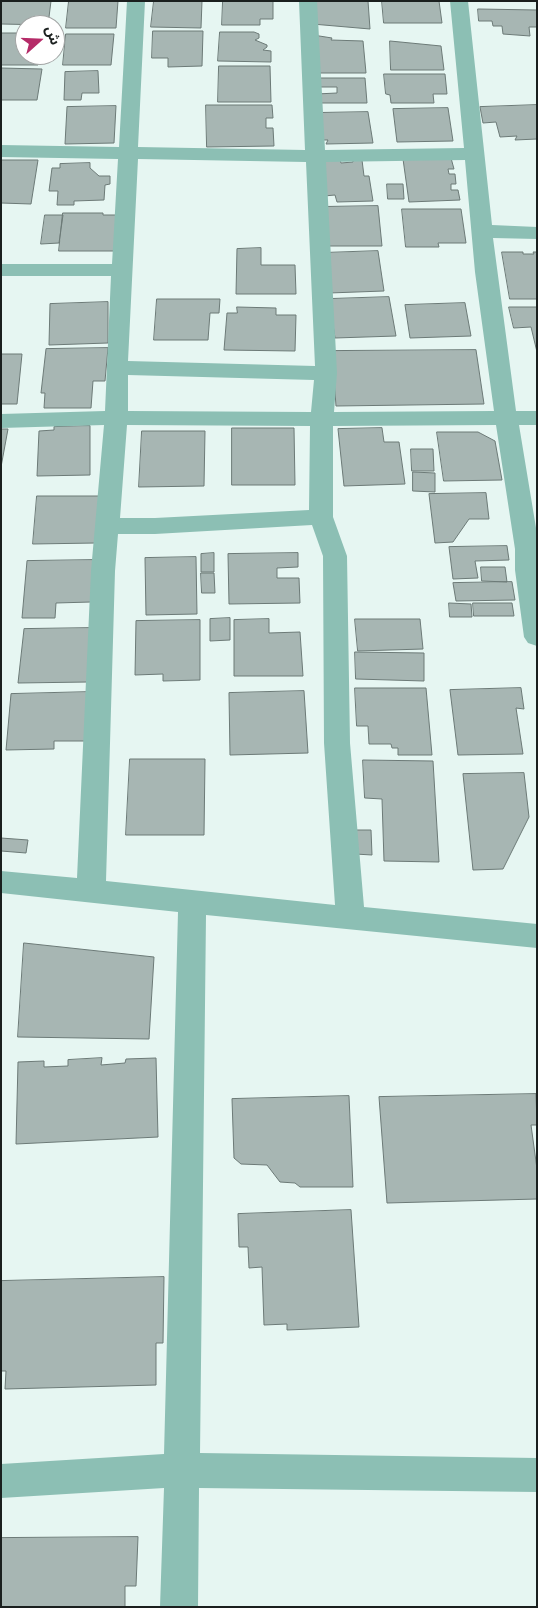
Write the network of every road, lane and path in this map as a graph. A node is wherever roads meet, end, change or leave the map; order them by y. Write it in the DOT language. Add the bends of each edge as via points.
graph roads {
  1 [pos="136,1"];
  2 [pos="308,1"];
  3 [pos="459,1"];
  4 [pos="1,151"];
  5 [pos="129,152"];
  6 [pos="474,154"];
  7 [pos="315,156"];
  8 [pos="482,231"];
  9 [pos="537,233"];
  10 [pos="1,270"];
  11 [pos="122,270"];
  12 [pos="117,368"];
  13 [pos="326,373"];
  14 [pos="116,418"];
  15 [pos="506,418"];
  16 [pos="537,418"];
  17 [pos="1,420"];
  18 [pos="322,420"];
  19 [pos="321,517"];
  20 [pos="107,526"];
  21 [pos="537,637"];
  22 [pos="1,882"];
  23 [pos="91,890"];
  24 [pos="192,902"];
  25 [pos="350,918"];
  26 [pos="537,936"];
  27 [pos="181,1470"];
  28 [pos="537,1474"];
  29 [pos="1,1481"];
  30 [pos="179,1607"];
  1 -- 5 [label="street"];
  2 -- 7 [label="street"];
  3 -- 6 [label="street"];
  4 -- 5 [label="street"];
  5 -- 7 [label="street"];
  5 -- 11 [label="street"];
  6 -- 7 [label="street"];
  6 -- 8 [label="street"];
  7 -- 13 [label="street"];
  8 -- 9 [label="street"];
  8 -- 15 [label="street"];
  10 -- 11 [label="street"];
  11 -- 12 [label="street"];
  12 -- 13 [label="street"];
  12 -- 14 [label="street"];
  13 -- 18 [label="street"];
  14 -- 17 [label="street" via="35,422"];
  14 -- 18 [label="street"];
  14 -- 20 [label="street"];
  15 -- 16 [label="street"];
  15 -- 18 [label="street"];
  15 -- 21 [label="street"];
  18 -- 19 [label="street"];
  19 -- 20 [label="street"];
  19 -- 25 [label="street" via="335,556 337,743"];
  20 -- 23 [label="street"];
  22 -- 23 [label="street"];
  23 -- 24 [label="street"];
  24 -- 25 [label="street"];
  24 -- 27 [label="street"];
  25 -- 26 [label="street"];
  27 -- 28 [label="street"];
  27 -- 29 [label="street"];
  27 -- 30 [label="street"];
}
